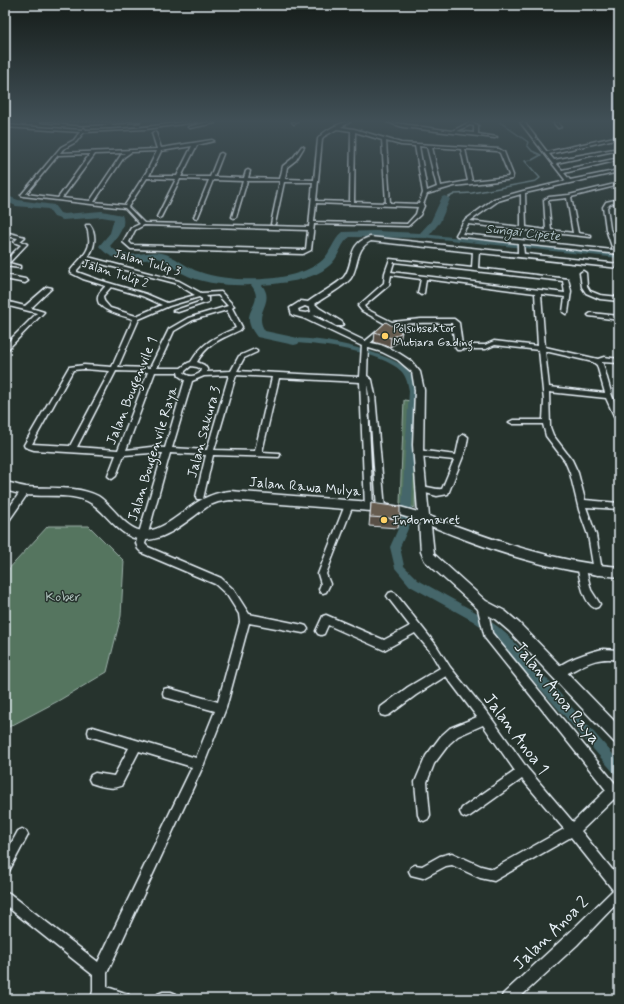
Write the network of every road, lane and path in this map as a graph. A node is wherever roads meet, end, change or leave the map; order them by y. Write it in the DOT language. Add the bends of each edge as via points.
graph roads {
  1 [pos="45,169"];
  2 [pos="81,169"];
  3 [pos="114,169"];
  4 [pos="149,169"];
  5 [pos="183,169"];
  6 [pos="215,169"];
  7 [pos="285,169"];
  8 [pos="317,169"];
  9 [pos="352,169"];
  10 [pos="386,169"];
  11 [pos="420,169"];
  12 [pos="435,169"];
  13 [pos="467,169"];
  14 [pos="508,169"];
  15 [pos="558,169"];
  16 [pos="576,169"];
  17 [pos="248,171"];
  18 [pos="619,171"];
  19 [pos="561,172"];
  20 [pos="145,177"];
  21 [pos="178,178"];
  22 [pos="211,179"];
  23 [pos="245,180"];
  24 [pos="283,181"];
  25 [pos="316,181"];
  26 [pos="470,182"];
  27 [pos="568,182"];
  28 [pos="619,184"];
  29 [pos="574,185"];
  30 [pos="439,188"];
  31 [pos="580,189"];
  32 [pos="523,192"];
  33 [pos="585,192"];
  34 [pos="425,193"];
  35 [pos="569,196"];
  36 [pos="60,198"];
  37 [pos="619,200"];
  38 [pos="315,202"];
  39 [pos="91,203"];
  40 [pos="352,203"];
  41 [pos="388,205"];
  42 [pos="422,206"];
  43 [pos="126,207"];
  44 [pos="159,217"];
  45 [pos="196,217"];
  46 [pos="234,218"];
  47 [pos="466,222"];
  48 [pos="143,224"];
  49 [pos="273,224"];
  50 [pos="88,226"];
  51 [pos="312,226"];
  52 [pos="523,229"];
  53 [pos="549,232"];
  54 [pos="5,234"];
  55 [pos="576,234"];
  56 [pos="589,236"];
  57 [pos="520,243"];
  58 [pos="476,250"];
  59 [pos="618,252"];
  60 [pos="521,253"];
  61 [pos="85,258"];
  62 [pos="5,264"];
  63 [pos="619,266"];
  64 [pos="18,267"];
  65 [pos="460,267"];
  66 [pos="475,269"];
  67 [pos="489,271"];
  68 [pos="388,273"];
  69 [pos="583,273"];
  70 [pos="5,277"];
  71 [pos="424,277"];
  72 [pos="458,280"];
  73 [pos="25,281"];
  74 [pos="488,284"];
  75 [pos="110,285"];
  76 [pos="49,288"];
  77 [pos="538,292"];
  78 [pos="421,293"];
  79 [pos="200,295"];
  80 [pos="566,295"];
  81 [pos="619,299"];
  82 [pos="5,303"];
  83 [pos="167,305"];
  84 [pos="314,307"];
  85 [pos="27,308"];
  86 [pos="229,308"];
  87 [pos="176,311"];
  88 [pos="566,312"];
  89 [pos="591,315"];
  90 [pos="306,316"];
  91 [pos="136,318"];
  92 [pos="619,318"];
  93 [pos="391,324"];
  94 [pos="367,344"];
  95 [pos="541,348"];
  96 [pos="5,349"];
  97 [pos="255,351"];
  98 [pos="597,361"];
  99 [pos="619,361"];
  100 [pos="193,364"];
  101 [pos="114,369"];
  102 [pos="182,370"];
  103 [pos="152,371"];
  104 [pos="203,374"];
  105 [pos="234,374"];
  106 [pos="276,376"];
  107 [pos="189,379"];
  108 [pos="366,379"];
  109 [pos="546,389"];
  110 [pos="609,396"];
  111 [pos="619,418"];
  112 [pos="513,422"];
  113 [pos="545,422"];
  114 [pos="464,437"];
  115 [pos="367,438"];
  116 [pos="376,438"];
  117 [pos="72,449"];
  118 [pos="168,450"];
  119 [pos="210,452"];
  120 [pos="120,453"];
  121 [pos="417,453"];
  122 [pos="258,454"];
  123 [pos="276,455"];
  124 [pos="458,458"];
  125 [pos="112,476"];
  126 [pos="5,486"];
  127 [pos="421,489"];
  128 [pos="25,491"];
  129 [pos="200,497"];
  130 [pos="582,503"];
  131 [pos="349,505"];
  132 [pos="619,506"];
  133 [pos="369,508"];
  134 [pos="380,509"];
  135 [pos="420,518"];
  136 [pos="5,520"];
  137 [pos="142,536"];
  138 [pos="582,570"];
  139 [pos="598,571"];
  140 [pos="619,572"];
  141 [pos="323,589"];
  142 [pos="392,596"];
  143 [pos="595,604"];
  144 [pos="482,605"];
  145 [pos="246,618"];
  146 [pos="416,626"];
  147 [pos="303,629"];
  148 [pos="321,631"];
  149 [pos="619,655"];
  150 [pos="447,670"];
  151 [pos="559,672"];
  152 [pos="168,693"];
  153 [pos="220,708"];
  154 [pos="385,711"];
  155 [pos="486,718"];
  156 [pos="93,732"];
  157 [pos="619,737"];
  158 [pos="136,745"];
  159 [pos="199,764"];
  160 [pos="523,772"];
  161 [pos="95,779"];
  162 [pos="616,794"];
  163 [pos="466,812"];
  164 [pos="424,815"];
  165 [pos="573,830"];
  166 [pos="22,835"];
  167 [pos="5,867"];
  168 [pos="415,871"];
  169 [pos="619,888"];
  170 [pos="619,892"];
  171 [pos="5,897"];
  172 [pos="100,972"];
  173 [pos="99,995"];
  174 [pos="122,999"];
  175 [pos="162,999"];
  176 [pos="170,999"];
  177 [pos="508,999"];
  1 -- 36 [label="street" via="23,193 29,197"];
  2 -- 36 [label="street"];
  3 -- 39 [label="street"];
  4 -- 20 [label="street"];
  5 -- 21 [label="street"];
  6 -- 22 [label="street"];
  7 -- 24 [label="street"];
  8 -- 25 [label="street"];
  9 -- 40 [label="street"];
  10 -- 41 [label="street"];
  11 -- 34 [label="street"];
  12 -- 30 [label="street"];
  13 -- 26 [label="street"];
  14 -- 26 [label="street" via="510,178"];
  15 -- 19 [label="street"];
  16 -- 19 [label="street"];
  17 -- 23 [label="street"];
  18 -- 27 [label="street"];
  19 -- 27 [label="street"];
  20 -- 21 [label="street"];
  20 -- 43 [label="street"];
  21 -- 22 [label="street"];
  21 -- 44 [label="street"];
  22 -- 23 [label="street"];
  22 -- 45 [label="street"];
  23 -- 24 [label="street"];
  23 -- 46 [label="street"];
  24 -- 25 [label="street"];
  24 -- 49 [label="street"];
  25 -- 38 [label="street"];
  26 -- 30 [label="street"];
  27 -- 29 [label="street"];
  27 -- 32 [label="street"];
  28 -- 33 [label="street"];
  30 -- 34 [label="street"];
  31 -- 33 [label="street"];
  32 -- 47 [label="street" via="496,200"];
  32 -- 52 [label="street"];
  33 -- 35 [label="street"];
  34 -- 42 [label="street"];
  35 -- 53 [label="street" via="546,200"];
  35 -- 55 [label="street"];
  36 -- 39 [label="street"];
  37 -- 59 [label="street" via="604,207 608,229"];
  38 -- 40 [label="street"];
  38 -- 51 [label="street"];
  39 -- 43 [label="street"];
  40 -- 41 [label="street"];
  41 -- 42 [label="street"];
  42 -- 51 [label="street" via="408,225"];
  43 -- 48 [label="street"];
  47 -- 52 [label="street"];
  47 -- 57 [label="street" via="459,232 460,236"];
  48 -- 51 [label="street"];
  48 -- 51 [label="street" via="133,229 126,242 128,245 303,252 308,250"];
  50 -- 61 [label="street" via="93,243 92,250"];
  52 -- 53 [label="street"];
  53 -- 55 [label="street"];
  54 -- 62 [label="street" via="22,237 17,242 24,244"];
  55 -- 56 [label="street"];
  57 -- 59 [label="street"];
  57 -- 60 [label="street"];
  58 -- 60 [label="main road"];
  58 -- 66 [label="street"];
  58 -- 84 [label="main road" via="384,240 372,241 362,251 355,278"];
  60 -- 63 [label="main road"];
  61 -- 75 [label="street, Jalan Tulip 2" via="74,272"];
  61 -- 79 [label="street, Jalan Tulip 3" via="165,278"];
  62 -- 64 [label="street"];
  65 -- 66 [label="street"];
  65 -- 68 [label="street" via="393,260"];
  65 -- 72 [label="street"];
  66 -- 67 [label="street"];
  67 -- 74 [label="street"];
  67 -- 80 [label="street" via="566,280"];
  68 -- 71 [label="street"];
  68 -- 93 [label="street" via="387,284 362,306 364,310"];
  69 -- 81 [label="street" via="585,289 589,293"];
  70 -- 73 [label="street"];
  71 -- 72 [label="street"];
  71 -- 78 [label="street"];
  72 -- 74 [label="street"];
  74 -- 77 [label="street"];
  75 -- 83 [label="street, Jalan Tulip 2"];
  75 -- 91 [label="street" via="100,296 103,306"];
  76 -- 85 [label="street"];
  77 -- 80 [label="street"];
  77 -- 95 [label="street"];
  79 -- 83 [label="street"];
  79 -- 86 [label="street" via="219,293 230,303"];
  79 -- 87 [label="street" via="206,301"];
  80 -- 88 [label="street"];
  82 -- 85 [label="street"];
  83 -- 91 [label="street"];
  84 -- 90 [label="main road" via="313,314"];
  84 -- 90 [label="main road" via="298,305 294,310 297,315"];
  84 -- 94 [label="main road"];
  85 -- 96 [label="street" via="41,312"];
  86 -- 100 [label="street" via="239,327 238,330 211,341 200,351"];
  86 -- 103 [label="street, Jalan Bougenvile 1" via="174,327 167,336"];
  89 -- 92 [label="street"];
  90 -- 94 [label="main road"];
  91 -- 101 [label="street"];
  93 -- 94 [label="street" via="384,327"];
  93 -- 95 [label="street" via="454,321 459,348 486,347 494,343"];
  94 -- 108 [label="street" via="364,361"];
  94 -- 121 [label="main road, Jalan Anoa Raya" via="405,361 416,373 420,386"];
  95 -- 98 [label="street"];
  95 -- 109 [label="street"];
  97 -- 105 [label="street, Jalan Sakura 3" via="241,357"];
  98 -- 99 [label="street"];
  98 -- 110 [label="street"];
  100 -- 102 [label="street"];
  100 -- 104 [label="street" via="202,367"];
  101 -- 103 [label="street"];
  101 -- 117 [label="street"];
  101 -- 117 [label="street" via="69,368 28,445"];
  102 -- 103 [label="street"];
  102 -- 107 [label="street" via="183,376"];
  103 -- 120 [label="street, Jalan Bougenvile 1"];
  104 -- 105 [label="street"];
  104 -- 107 [label="street"];
  105 -- 106 [label="street"];
  105 -- 119 [label="street, Jalan Sakura 3"];
  106 -- 108 [label="street"];
  106 -- 122 [label="street"];
  107 -- 118 [label="street, Jalan Bougenvile Raya"];
  108 -- 115 [label="street"];
  108 -- 116 [label="street" via="372,395"];
  109 -- 110 [label="street"];
  109 -- 113 [label="street"];
  110 -- 111 [label="street"];
  112 -- 113 [label="street"];
  113 -- 130 [label="street" via="547,431 574,473"];
  114 -- 124 [label="street"];
  115 -- 116 [label="street"];
  115 -- 133 [label="street"];
  116 -- 134 [label="street"];
  117 -- 120 [label="street"];
  118 -- 119 [label="street"];
  118 -- 120 [label="street"];
  118 -- 137 [label="street, Jalan Bougenvile Raya"];
  119 -- 122 [label="street"];
  119 -- 129 [label="street, Jalan Sakura 3"];
  120 -- 125 [label="street, Jalan Bougenvile 1"];
  121 -- 124 [label="street"];
  121 -- 127 [label="main road, Jalan Anoa Raya"];
  122 -- 123 [label="street"];
  124 -- 127 [label="street" via="445,492"];
  126 -- 128 [label="main road"];
  127 -- 135 [label="main road, Jalan Anoa Raya"];
  128 -- 136 [label="street"];
  128 -- 137 [label="main road" via="68,493 89,498 132,533"];
  130 -- 132 [label="street"];
  130 -- 139 [label="street" via="592,534"];
  131 -- 133 [label="main road, Jalan Rawa Mulya"];
  131 -- 137 [label="main road, Jalan Rawa Mulya" via="221,496 210,500 171,526 155,534"];
  131 -- 141 [label="street" via="322,574 326,584"];
  133 -- 134 [label="main road, Jalan Rawa Mulya"];
  134 -- 135 [label="main road, Jalan Rawa Mulya"];
  135 -- 138 [label="main road, Jalan Rawa Mulya" via="523,554"];
  135 -- 144 [label="main road, Jalan Anoa Raya" via="430,559"];
  137 -- 145 [label="street" via="141,546 145,550 218,581 230,592"];
  138 -- 139 [label="main road, Jalan Rawa Mulya"];
  138 -- 143 [label="street" via="587,591"];
  139 -- 140 [label="main road, Jalan Rawa Mulya"];
  142 -- 146 [label="street, Jalan Anoa 1"];
  144 -- 151 [label="main road, Jalan Anoa Raya" via="514,627"];
  144 -- 162 [label="street, Jalan Anoa Raya" via="488,635"];
  145 -- 147 [label="street"];
  145 -- 153 [label="street"];
  146 -- 148 [label="street" via="384,645 326,619"];
  146 -- 150 [label="street, Jalan Anoa 1"];
  149 -- 151 [label="street" via="600,653"];
  150 -- 154 [label="street"];
  150 -- 155 [label="street, Jalan Anoa 1"];
  151 -- 157 [label="main road, Jalan Anoa Raya"];
  152 -- 153 [label="street"];
  153 -- 159 [label="street"];
  155 -- 160 [label="street, Jalan Anoa 1"];
  155 -- 164 [label="street" via="454,732 430,760 421,782"];
  156 -- 158 [label="street"];
  158 -- 159 [label="street"];
  158 -- 161 [label="street" via="117,782"];
  159 -- 172 [label="street"];
  160 -- 163 [label="street"];
  160 -- 165 [label="street, Jalan Anoa 1"];
  162 -- 165 [label="street"];
  165 -- 168 [label="street" via="494,875 480,872 452,859 444,860 423,872"];
  165 -- 169 [label="street, Jalan Anoa 1"];
  166 -- 167 [label="street"];
  170 -- 177 [label="street, Jalan Anoa 2"];
  171 -- 172 [label="street"];
  172 -- 173 [label="street"];
  173 -- 174 [label="street"];
  175 -- 176 [label="street"];
}
